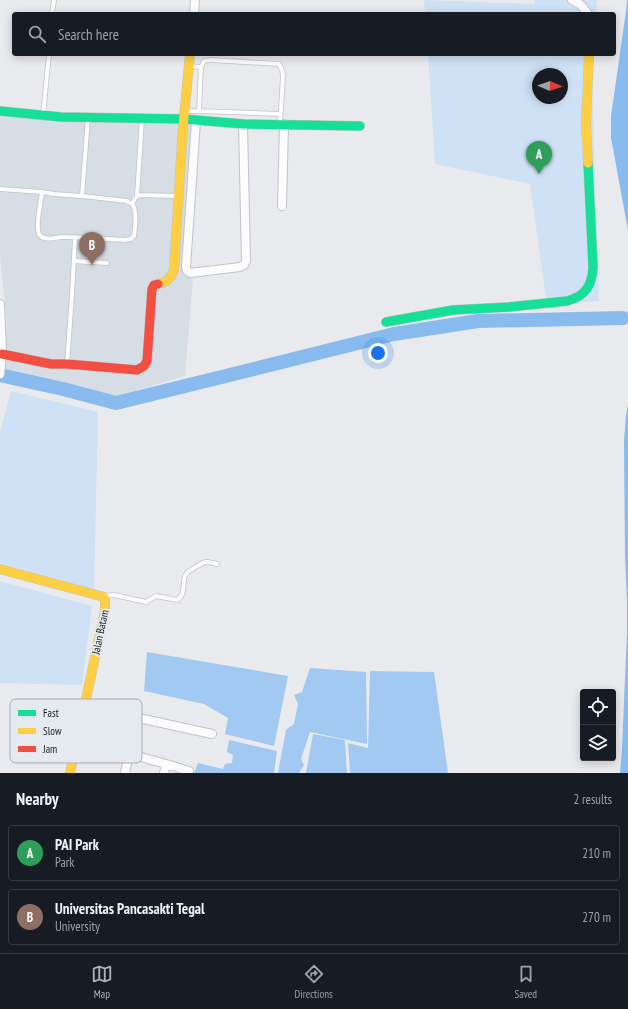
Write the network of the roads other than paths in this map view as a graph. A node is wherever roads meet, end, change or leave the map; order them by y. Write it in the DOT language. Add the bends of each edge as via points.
graph roads {
  1 [pos="54,0"];
  2 [pos="195,0"];
  3 [pos="572,0"];
  4 [pos="52,12"];
  5 [pos="194,12"];
  6 [pos="586,12"];
  7 [pos="49,56"];
  8 [pos="190,56"];
  9 [pos="590,56"];
  10 [pos="189,66"];
  11 [pos="201,67"];
  12 [pos="0,111"];
  13 [pos="199,111"];
  14 [pos="43,115"];
  15 [pos="184,115"];
  16 [pos="88,117"];
  17 [pos="142,118"];
  18 [pos="196,121"];
  19 [pos="281,121"];
  20 [pos="243,124"];
  21 [pos="360,126"];
  22 [pos="0,189"];
  23 [pos="42,192"];
  24 [pos="82,196"];
  25 [pos="138,196"];
  26 [pos="179,196"];
  27 [pos="132,204"];
  28 [pos="282,206"];
  29 [pos="75,238"];
  30 [pos="74,261"];
  31 [pos="107,263"];
  32 [pos="0,304"];
  33 [pos="386,322"];
  34 [pos="1,355"];
  35 [pos="67,364"];
  36 [pos="1,370"];
  37 [pos="217,564"];
  38 [pos="0,569"];
  39 [pos="104,597"];
  40 [pos="86,699"];
  41 [pos="142,718"];
  42 [pos="212,734"];
  43 [pos="142,757"];
  44 [pos="72,763"];
  45 [pos="128,763"];
  46 [pos="166,764"];
  47 [pos="189,771"];
  48 [pos="70,773"];
  49 [pos="125,773"];
  50 [pos="164,773"];
  1 -- 4 [label="lane"];
  2 -- 5 [label="street"];
  3 -- 6 [label="street"];
  7 -- 14 [label="lane"];
  8 -- 10 [label="street"];
  9 -- 33 [label="street" via="587,146 593,268 592,280 587,290 578,298 567,301 453,310"];
  10 -- 11 [label="lane"];
  10 -- 15 [label="street"];
  11 -- 13 [label="lane"];
  11 -- 19 [label="lane" via="204,61 211,60 279,64 284,76"];
  12 -- 14 [label="street"];
  13 -- 15 [label="lane"];
  13 -- 19 [label="lane"];
  14 -- 16 [label="street"];
  15 -- 17 [label="street"];
  15 -- 18 [label="street"];
  15 -- 26 [label="street"];
  16 -- 17 [label="street"];
  16 -- 24 [label="lane"];
  17 -- 25 [label="lane"];
  18 -- 20 [label="street"];
  18 -- 20 [label="street" via="186,267 190,273 240,267 246,261"];
  19 -- 20 [label="street"];
  19 -- 21 [label="street"];
  19 -- 28 [label="street"];
  22 -- 23 [label="lane"];
  23 -- 24 [label="lane"];
  23 -- 29 [label="lane" via="38,222 41,237"];
  24 -- 27 [label="lane" via="127,201"];
  25 -- 26 [label="lane"];
  25 -- 27 [label="lane"];
  26 -- 35 [label="street" via="174,270 170,280 154,285 152,289 147,361 144,366 137,370"];
  27 -- 29 [label="lane" via="135,221 134,236 131,239"];
  29 -- 30 [label="lane"];
  30 -- 31 [label="lane"];
  30 -- 35 [label="lane"];
  32 -- 34 [label="street"];
  34 -- 35 [label="street" via="51,364"];
  34 -- 36 [label="street"];
  37 -- 39 [label="lane" via="205,562 186,573 182,596 177,600 156,596 146,602 114,595"];
  38 -- 39 [label="street, Jalan Batam"];
  39 -- 40 [label="street, Jalan Batam" via="105,611"];
  41 -- 42 [label="street"];
  43 -- 46 [label="street"];
  44 -- 48 [label="street, Jalan Batam"];
  45 -- 49 [label="street"];
  46 -- 47 [label="street"];
  46 -- 50 [label="street"];
}
